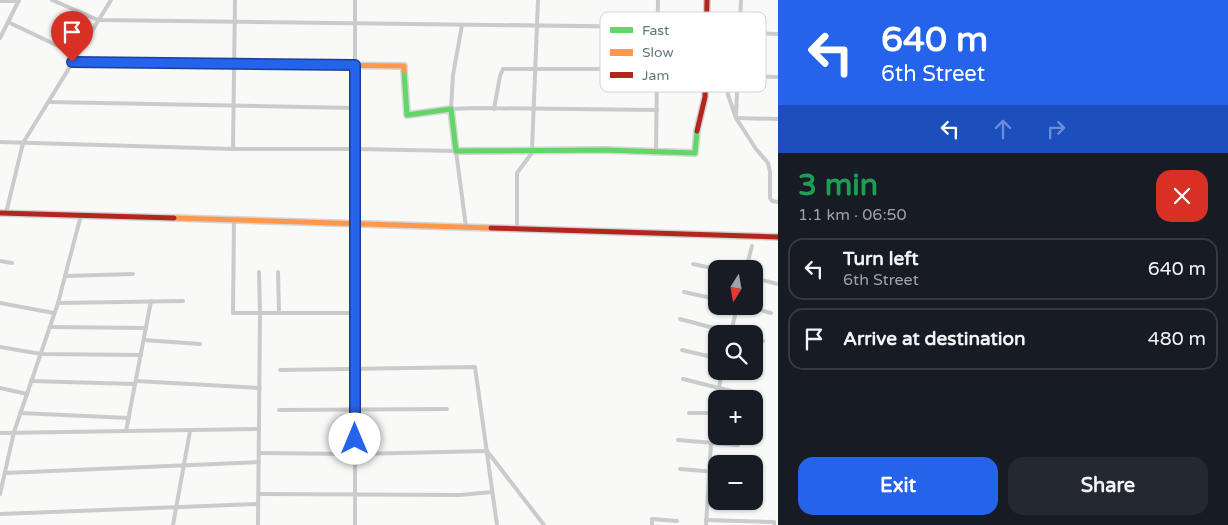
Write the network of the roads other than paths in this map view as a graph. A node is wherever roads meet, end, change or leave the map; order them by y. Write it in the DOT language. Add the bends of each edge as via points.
graph roads {
  1 [pos="52,0"];
  2 [pos="111,0"];
  3 [pos="235,0"];
  4 [pos="355,0"];
  5 [pos="538,0"];
  6 [pos="0,1"];
  7 [pos="19,1"];
  8 [pos="98,20"];
  9 [pos="8,22"];
  10 [pos="235,22"];
  11 [pos="355,24"];
  12 [pos="462,25"];
  13 [pos="537,26"];
  14 [pos="600,27"];
  15 [pos="0,38"];
  16 [pos="77,55"];
  17 [pos="72,62"];
  18 [pos="235,65"];
  19 [pos="355,65"];
  20 [pos="536,68"];
  21 [pos="600,69"];
  22 [pos="657,92"];
  23 [pos="705,92"];
  24 [pos="728,92"];
  25 [pos="737,92"];
  26 [pos="49,102"];
  27 [pos="233,107"];
  28 [pos="356,108"];
  29 [pos="494,109"];
  30 [pos="533,109"];
  31 [pos="450,110"];
  32 [pos="657,110"];
  33 [pos="736,118"];
  34 [pos="778,119"];
  35 [pos="0,142"];
  36 [pos="23,143"];
  37 [pos="232,149"];
  38 [pos="356,149"];
  39 [pos="533,150"];
  40 [pos="456,151"];
  41 [pos="656,151"];
  42 [pos="778,202"];
  43 [pos="0,213"];
  44 [pos="6,213"];
  45 [pos="81,216"];
  46 [pos="234,220"];
  47 [pos="356,224"];
  48 [pos="466,227"];
  49 [pos="517,228"];
  50 [pos="778,237"];
  51 [pos="752,246"];
  52 [pos="748,260"];
  53 [pos="0,261"];
  54 [pos="12,262"];
  55 [pos="693,264"];
  56 [pos="708,267"];
  57 [pos="259,272"];
  58 [pos="278,272"];
  59 [pos="133,274"];
  60 [pos="65,276"];
  61 [pos="763,280"];
  62 [pos="778,284"];
  63 [pos="684,292"];
  64 [pos="708,297"];
  65 [pos="151,301"];
  66 [pos="183,301"];
  67 [pos="0,302"];
  68 [pos="58,302"];
  69 [pos="763,310"];
  70 [pos="771,312"];
  71 [pos="54,313"];
  72 [pos="260,313"];
  73 [pos="279,313"];
  74 [pos="356,313"];
  75 [pos="680,319"];
  76 [pos="708,326"];
  77 [pos="50,327"];
  78 [pos="146,328"];
  79 [pos="144,340"];
  80 [pos="200,344"];
  81 [pos="0,346"];
  82 [pos="682,350"];
  83 [pos="41,354"];
  84 [pos="141,355"];
  85 [pos="708,356"];
  86 [pos="356,369"];
  87 [pos="280,370"];
  88 [pos="683,379"];
  89 [pos="720,380"];
  90 [pos="31,381"];
  91 [pos="136,382"];
  92 [pos="0,388"];
  93 [pos="260,388"];
  94 [pos="719,388"];
  95 [pos="727,390"];
  96 [pos="27,394"];
  97 [pos="447,408"];
  98 [pos="279,410"];
  99 [pos="355,410"];
  100 [pos="20,413"];
  101 [pos="689,413"];
  102 [pos="708,413"];
  103 [pos="129,418"];
  104 [pos="259,429"];
  105 [pos="126,431"];
  106 [pos="190,431"];
  107 [pos="14,432"];
  108 [pos="0,433"];
  109 [pos="678,440"];
  110 [pos="708,443"];
  111 [pos="487,451"];
  112 [pos="259,453"];
  113 [pos="355,454"];
  114 [pos="259,462"];
  115 [pos="184,466"];
  116 [pos="680,469"];
  117 [pos="708,471"];
  118 [pos="5,473"];
  119 [pos="708,488"];
  120 [pos="492,492"];
  121 [pos="0,494"];
  122 [pos="259,494"];
  123 [pos="355,495"];
  124 [pos="258,504"];
  125 [pos="176,508"];
  126 [pos="0,514"];
  127 [pos="677,521"];
  128 [pos="706,522"];
  129 [pos="174,525"];
  130 [pos="258,525"];
  131 [pos="355,525"];
  132 [pos="497,525"];
  133 [pos="544,525"];
  134 [pos="652,525"];
  135 [pos="774,525"];
  1 -- 8 [label="street"];
  2 -- 8 [label="street"];
  3 -- 10 [label="street"];
  4 -- 11 [label="street"];
  5 -- 13 [label="street"];
  6 -- 7 [label="street"];
  7 -- 9 [label="street"];
  8 -- 10 [label="street"];
  8 -- 16 [label="street"];
  9 -- 15 [label="street"];
  9 -- 16 [label="street"];
  10 -- 11 [label="street"];
  10 -- 18 [label="street"];
  11 -- 12 [label="street"];
  11 -- 19 [label="street"];
  12 -- 13 [label="street"];
  12 -- 31 [label="street"];
  13 -- 14 [label="street"];
  13 -- 20 [label="street"];
  16 -- 17 [label="street"];
  17 -- 18 [label="street"];
  17 -- 26 [label="street"];
  18 -- 19 [label="street"];
  18 -- 27 [label="street"];
  19 -- 28 [label="street"];
  19 -- 31 [label="street" via="404,66 407,115"];
  20 -- 21 [label="street"];
  20 -- 29 [label="street" via="502,69"];
  20 -- 30 [label="street"];
  22 -- 32 [label="street"];
  23 -- 41 [label="street" via="694,153"];
  24 -- 33 [label="street"];
  25 -- 33 [label="street"];
  26 -- 27 [label="street"];
  26 -- 36 [label="street"];
  27 -- 28 [label="street"];
  27 -- 37 [label="street"];
  28 -- 38 [label="street"];
  29 -- 30 [label="street"];
  29 -- 31 [label="street"];
  30 -- 32 [label="street"];
  30 -- 39 [label="street"];
  31 -- 40 [label="street"];
  32 -- 41 [label="street"];
  33 -- 34 [label="street"];
  33 -- 42 [label="street" via="768,163 770,198"];
  35 -- 36 [label="street"];
  36 -- 37 [label="street"];
  36 -- 44 [label="street"];
  37 -- 38 [label="street"];
  38 -- 40 [label="street"];
  38 -- 47 [label="street"];
  39 -- 40 [label="street"];
  39 -- 41 [label="street"];
  39 -- 49 [label="street" via="517,173"];
  40 -- 48 [label="street"];
  43 -- 44 [label="street"];
  44 -- 45 [label="street"];
  45 -- 46 [label="street"];
  45 -- 60 [label="street"];
  46 -- 47 [label="street"];
  46 -- 72 [label="street" via="233,313"];
  47 -- 48 [label="street"];
  47 -- 74 [label="street"];
  48 -- 49 [label="street"];
  49 -- 50 [label="street"];
  51 -- 52 [label="street"];
  53 -- 54 [label="street"];
  55 -- 56 [label="street"];
  57 -- 72 [label="street"];
  58 -- 73 [label="street"];
  59 -- 60 [label="street"];
  60 -- 68 [label="street"];
  61 -- 62 [label="street"];
  63 -- 64 [label="street"];
  65 -- 66 [label="street"];
  65 -- 68 [label="street"];
  65 -- 78 [label="street"];
  67 -- 71 [label="street"];
  68 -- 71 [label="street"];
  69 -- 70 [label="street"];
  71 -- 77 [label="street"];
  72 -- 73 [label="street"];
  72 -- 93 [label="street"];
  73 -- 74 [label="street"];
  74 -- 86 [label="street"];
  75 -- 76 [label="street"];
  77 -- 78 [label="street"];
  77 -- 83 [label="street"];
  78 -- 79 [label="street"];
  79 -- 80 [label="street"];
  79 -- 84 [label="street"];
  81 -- 83 [label="street"];
  82 -- 85 [label="street"];
  83 -- 84 [label="street"];
  83 -- 90 [label="street"];
  84 -- 91 [label="street"];
  86 -- 87 [label="street"];
  86 -- 99 [label="street"];
  86 -- 111 [label="street" via="475,367"];
  88 -- 94 [label="street"];
  89 -- 94 [label="street"];
  90 -- 91 [label="street"];
  90 -- 96 [label="street"];
  91 -- 93 [label="street"];
  91 -- 103 [label="street"];
  92 -- 96 [label="street"];
  93 -- 104 [label="street"];
  94 -- 95 [label="street"];
  96 -- 100 [label="street"];
  97 -- 99 [label="street"];
  98 -- 99 [label="street"];
  99 -- 113 [label="street"];
  100 -- 103 [label="street"];
  100 -- 107 [label="street"];
  101 -- 102 [label="street"];
  103 -- 105 [label="street"];
  104 -- 106 [label="street"];
  104 -- 112 [label="street"];
  105 -- 106 [label="street"];
  105 -- 107 [label="street"];
  106 -- 115 [label="street"];
  107 -- 108 [label="street"];
  107 -- 118 [label="street"];
  109 -- 110 [label="street"];
  111 -- 113 [label="street"];
  111 -- 120 [label="street"];
  111 -- 133 [label="street"];
  112 -- 113 [label="street"];
  112 -- 114 [label="street"];
  113 -- 123 [label="street"];
  114 -- 115 [label="street"];
  114 -- 122 [label="street"];
  115 -- 118 [label="street"];
  115 -- 125 [label="street"];
  116 -- 117 [label="street"];
  118 -- 121 [label="street"];
  119 -- 128 [label="street"];
  120 -- 123 [label="street"];
  120 -- 132 [label="street"];
  122 -- 123 [label="street"];
  122 -- 124 [label="street"];
  123 -- 131 [label="street"];
  124 -- 125 [label="street"];
  124 -- 130 [label="street"];
  125 -- 126 [label="street"];
  125 -- 129 [label="street"];
  127 -- 134 [label="street" via="652,519"];
  128 -- 135 [label="street" via="774,522"];
}
